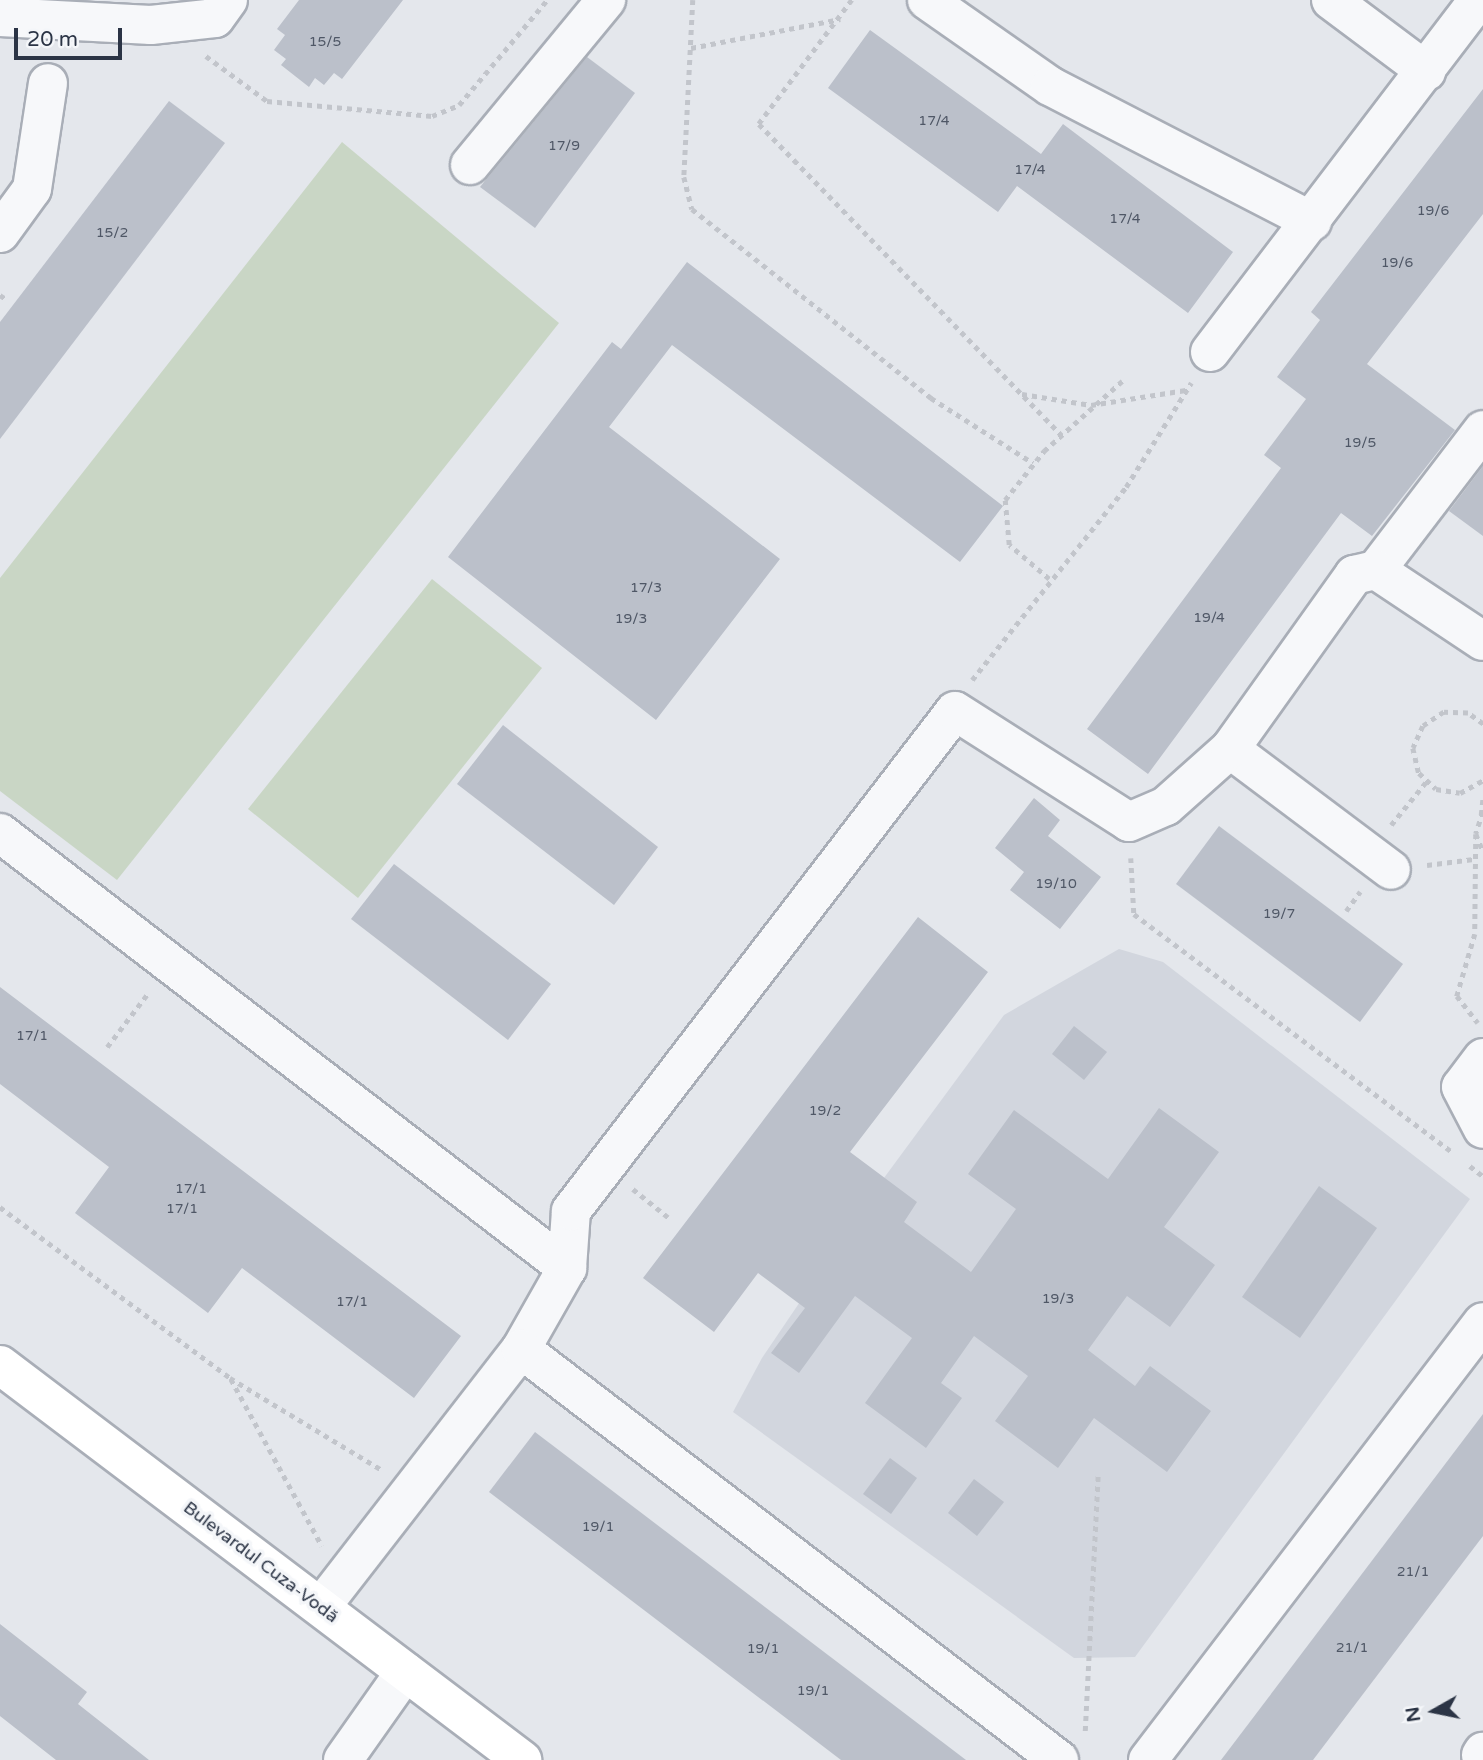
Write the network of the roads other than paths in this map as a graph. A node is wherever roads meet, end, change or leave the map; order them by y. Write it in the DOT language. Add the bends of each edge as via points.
graph roads {
  1 [pos="228,0"];
  2 [pos="606,0"];
  3 [pos="927,0"];
  4 [pos="1331,0"];
  5 [pos="1479,0"];
  6 [pos="0,17"];
  7 [pos="1426,71"];
  8 [pos="48,83"];
  9 [pos="470,164"];
  10 [pos="1312,221"];
  11 [pos="0,233"];
  12 [pos="1210,352"];
  13 [pos="1483,430"];
  14 [pos="1376,570"];
  15 [pos="1483,641"];
  16 [pos="1230,749"];
  17 [pos="0,833"];
  18 [pos="1380,862"];
  19 [pos="1483,1058"];
  20 [pos="1483,1129"];
  21 [pos="567,1268"];
  22 [pos="1483,1322"];
  23 [pos="522,1349"];
  24 [pos="0,1365"];
  25 [pos="321,1608"];
  26 [pos="405,1672"];
  27 [pos="1071,1754"];
  28 [pos="343,1760"];
  29 [pos="522,1760"];
  30 [pos="1148,1760"];
  1 -- 6 [label="lane" via="215,18 160,24"];
  2 -- 9 [label="lane"];
  3 -- 10 [label="lane" via="1050,86"];
  4 -- 7 [label="lane"];
  5 -- 7 [label="lane"];
  7 -- 10 [label="lane"];
  8 -- 11 [label="lane" via="32,189"];
  10 -- 12 [label="lane"];
  13 -- 14 [label="lane"];
  14 -- 15 [label="lane"];
  14 -- 16 [label="lane" via="1354,575"];
  16 -- 18 [label="lane"];
  16 -- 21 [label="lane" via="1166,806 1129,822 955,711 571,1211"];
  17 -- 21 [label="lane"];
  19 -- 20 [label="lane" via="1461,1087"];
  21 -- 23 [label="lane"];
  22 -- 30 [label="lane"];
  23 -- 25 [label="lane"];
  23 -- 27 [label="lane"];
  24 -- 25 [label="main road, Bulevardul Cuza-Vodă"];
  25 -- 26 [label="main road, Bulevardul Cuza-Vodă"];
  26 -- 28 [label="lane"];
  26 -- 29 [label="main road, Bulevardul Cuza-Vodă"];
}
